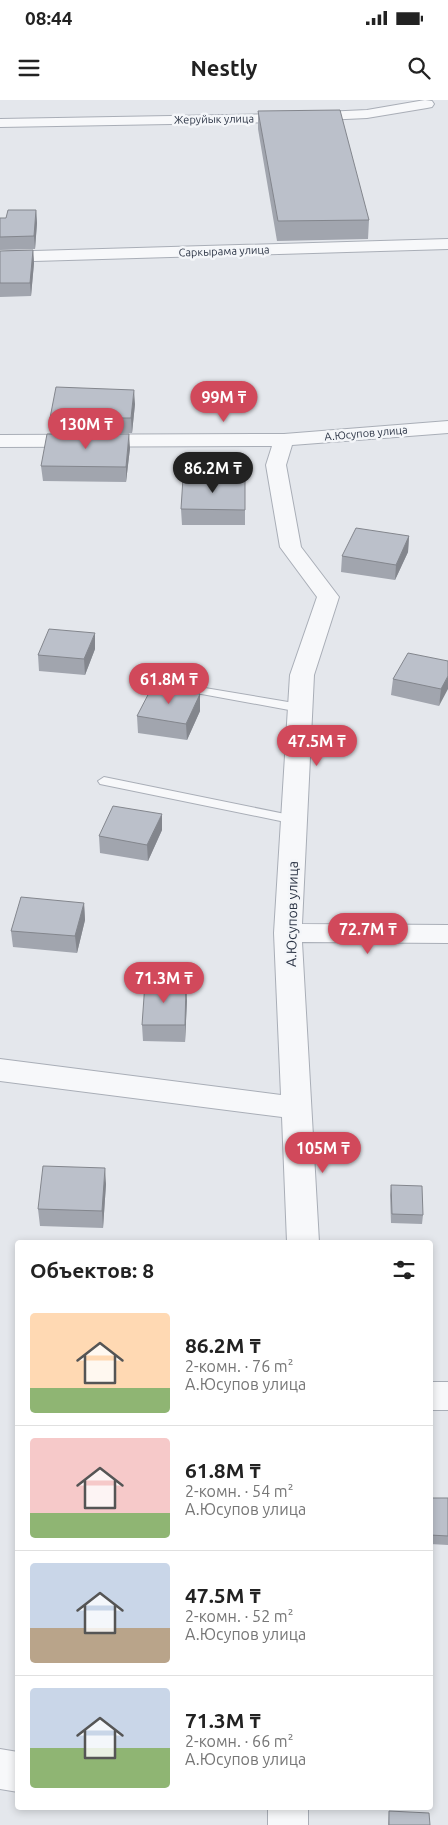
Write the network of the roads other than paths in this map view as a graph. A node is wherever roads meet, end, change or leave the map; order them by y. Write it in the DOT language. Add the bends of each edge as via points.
graph roads {
  1 [pos="408,100"];
  2 [pos="0,123"];
  3 [pos="448,244"];
  4 [pos="0,257"];
  5 [pos="448,427"];
  6 [pos="284,440"];
  7 [pos="0,441"];
  8 [pos="151,682"];
  9 [pos="300,708"];
  10 [pos="104,780"];
  11 [pos="295,820"];
  12 [pos="288,933"];
  13 [pos="448,934"];
  14 [pos="0,1070"];
  15 [pos="297,1108"];
  16 [pos="303,1240"];
  17 [pos="433,1396"];
  18 [pos="448,1396"];
  19 [pos="0,1769"];
  20 [pos="15,1772"];
  21 [pos="288,1810"];
  22 [pos="288,1825"];
  1 -- 2 [label="street, Жеруйык улица" via="434,106 367,114 281,118"];
  3 -- 4 [label="street, Саркырама улица"];
  5 -- 6 [label="street, А.Юсупов улица"];
  6 -- 7 [label="street, А.Юсупов улица"];
  6 -- 9 [label="street, А.Юсупов улица" via="276,465 291,547 328,597 302,676"];
  8 -- 9 [label="lane"];
  9 -- 11 [label="street, А.Юсупов улица"];
  10 -- 11 [label="lane"];
  11 -- 12 [label="street, А.Юсупов улица"];
  12 -- 13 [label="street"];
  12 -- 15 [label="street, А.Юсупов улица"];
  14 -- 15 [label="street"];
  15 -- 16 [label="street, А.Юсупов улица"];
  17 -- 18 [label="street"];
  19 -- 20 [label="street"];
  21 -- 22 [label="street"];
}
